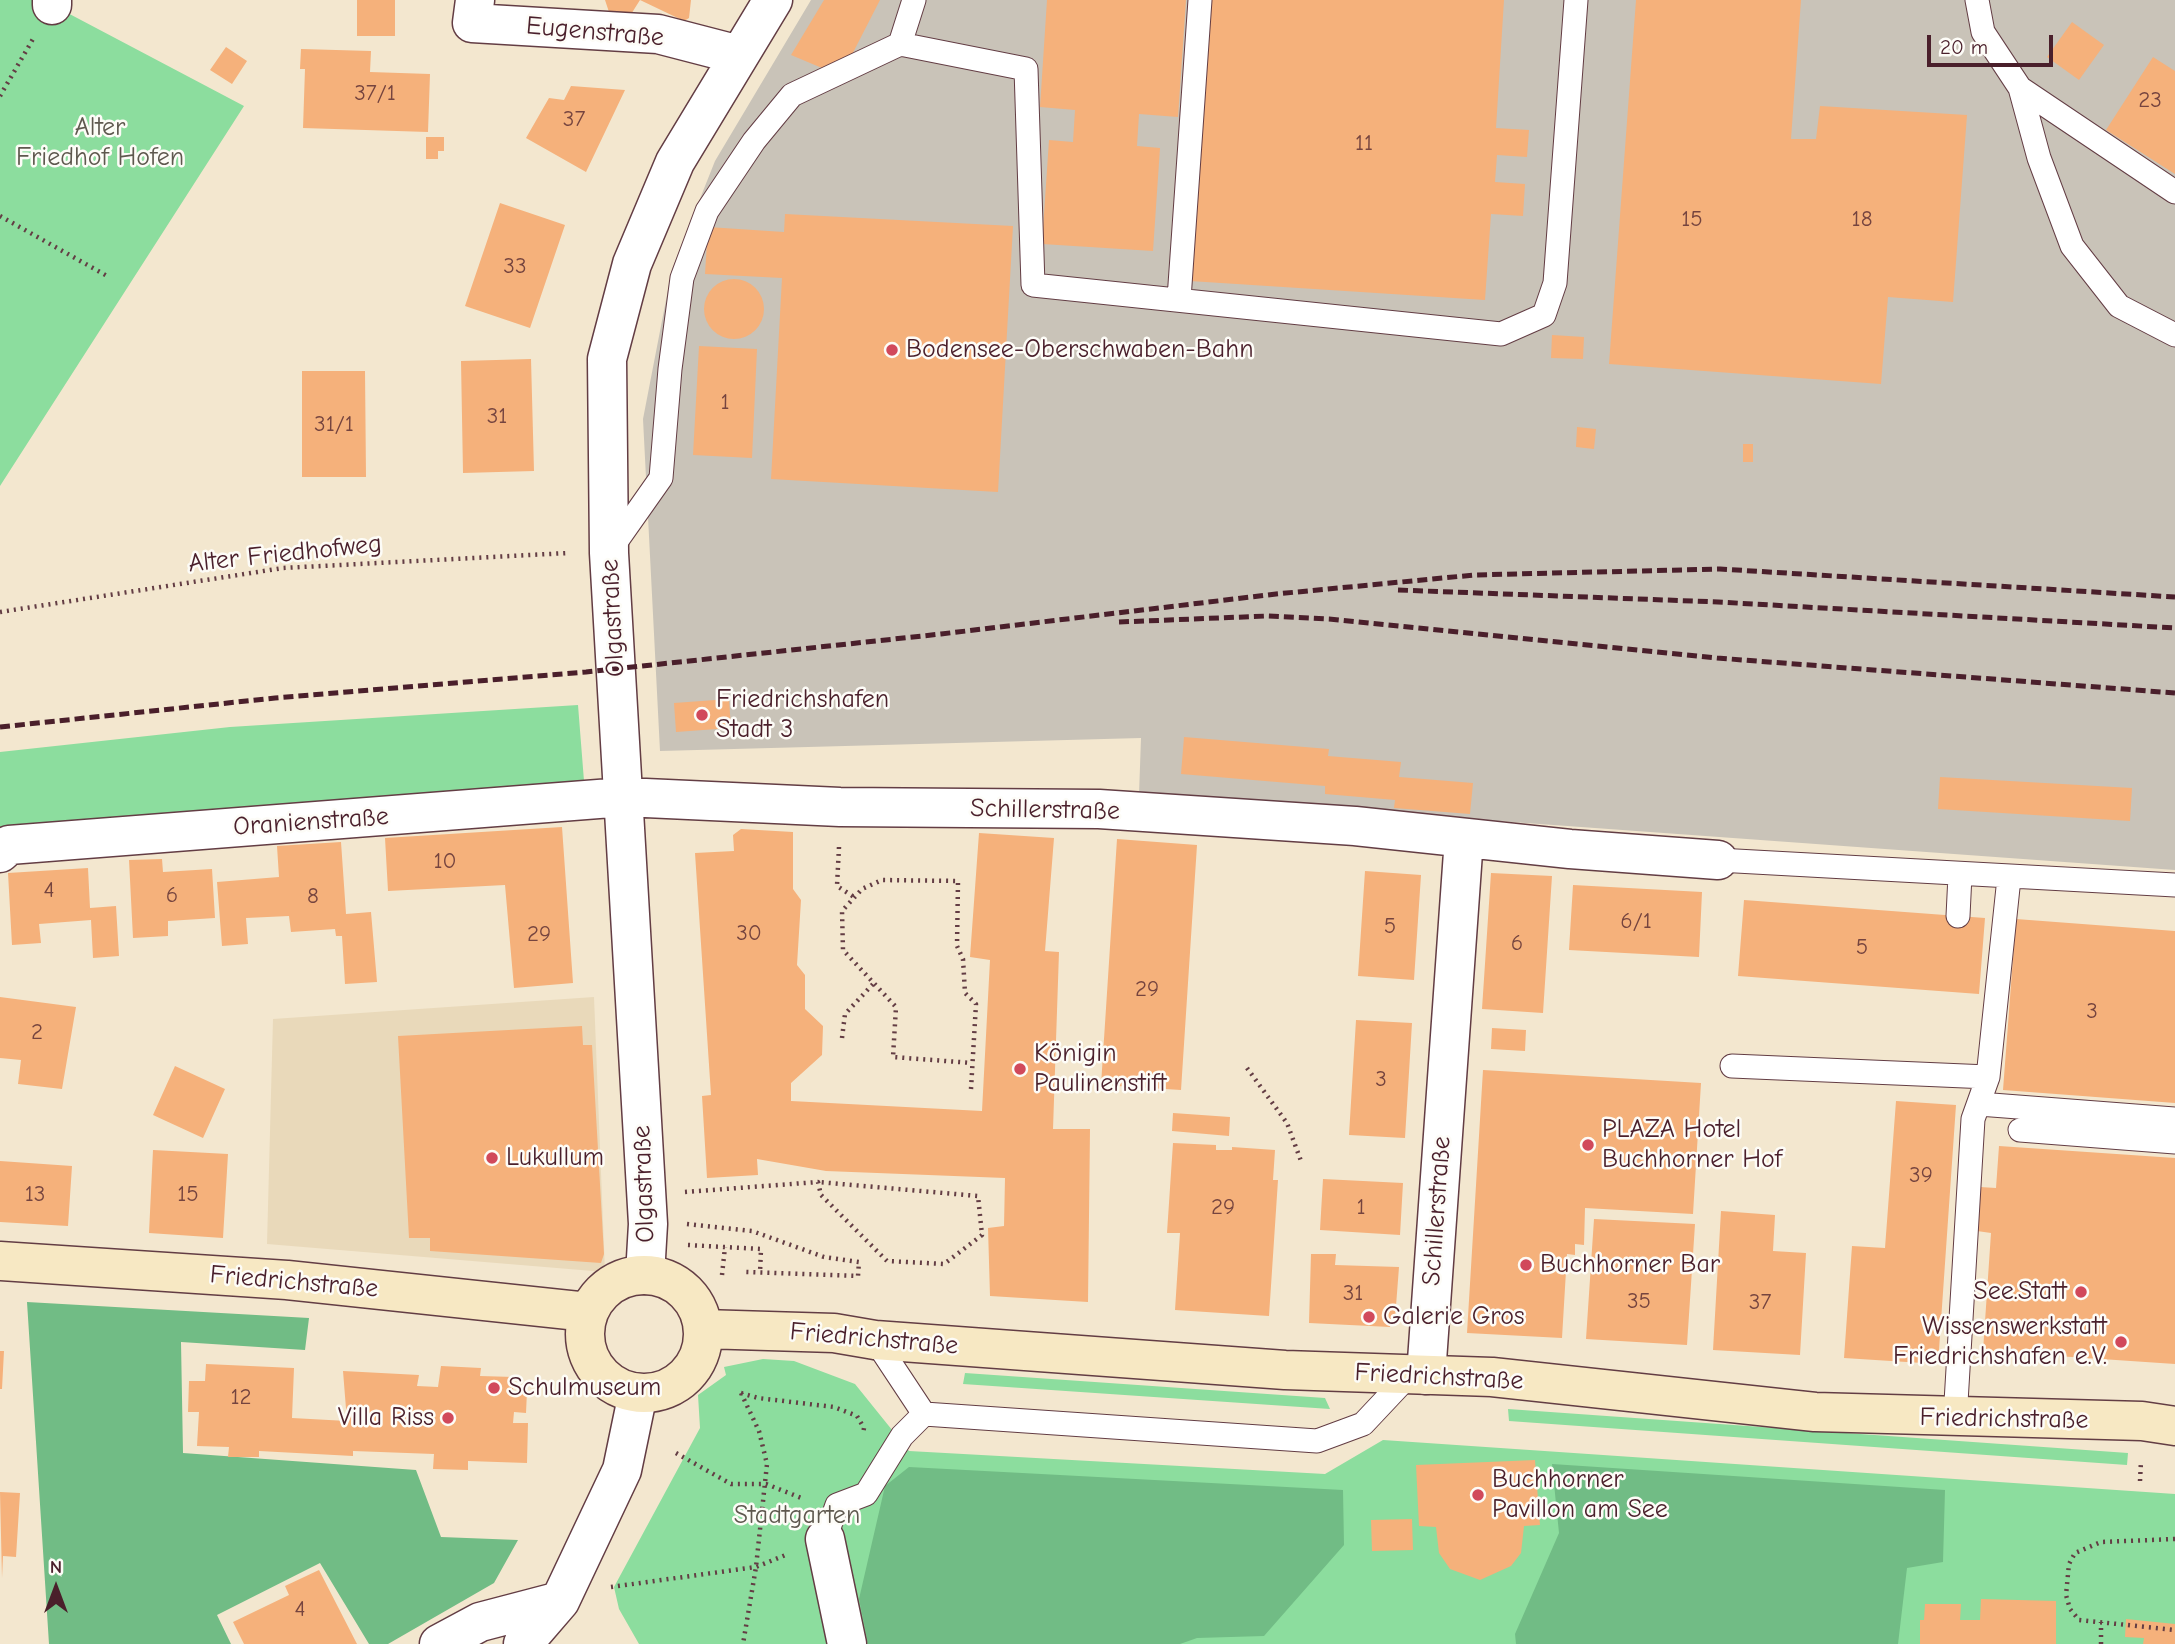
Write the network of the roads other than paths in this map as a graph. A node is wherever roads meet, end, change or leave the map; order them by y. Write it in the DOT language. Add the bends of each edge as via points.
graph roads {
  1 [pos="475,0"];
  2 [pos="773,0"];
  3 [pos="914,0"];
  4 [pos="1200,0"];
  5 [pos="1576,0"];
  6 [pos="1977,0"];
  7 [pos="900,44"];
  8 [pos="739,55"];
  9 [pos="2020,88"];
  10 [pos="2175,192"];
  11 [pos="1179,299"];
  12 [pos="2175,335"];
  13 [pos="593,553"];
  14 [pos="624,797"];
  15 [pos="1464,838"];
  16 [pos="0,853"];
  17 [pos="1718,860"];
  18 [pos="1960,875"];
  19 [pos="2009,878"];
  20 [pos="2175,885"];
  21 [pos="1958,916"];
  22 [pos="1732,1066"];
  23 [pos="1988,1077"];
  24 [pos="1979,1104"];
  25 [pos="2175,1119"];
  26 [pos="2020,1130"];
  27 [pos="2175,1142"];
  28 [pos="0,1261"];
  29 [pos="645,1275"];
  30 [pos="588,1312"];
  31 [pos="703,1329"];
  32 [pos="875,1340"];
  33 [pos="1418,1374"];
  34 [pos="638,1393"];
  35 [pos="924,1414"];
  36 [pos="1955,1419"];
  37 [pos="2175,1426"];
  38 [pos="831,1522"];
  39 [pos="560,1601"];
  40 [pos="439,1644"];
  41 [pos="523,1644"];
  42 [pos="847,1644"];
  1 -- 8 [label="street, Eugenstraße" via="472,23 658,34"];
  2 -- 8 [label="street, Olgastraße"];
  3 -- 7 [label="lane"];
  4 -- 11 [label="lane"];
  5 -- 11 [label="lane" via="1555,283 1544,315 1502,334"];
  6 -- 9 [label="lane" via="1983,32"];
  7 -- 11 [label="lane" via="1026,69 1033,285"];
  7 -- 13 [label="lane" via="792,95 707,211 682,278 661,478"];
  8 -- 13 [label="street, Olgastraße" via="675,163 632,264 607,359"];
  9 -- 10 [label="lane"];
  9 -- 12 [label="lane" via="2039,158 2072,246 2119,306"];
  13 -- 14 [label="street, Olgastraße"];
  14 -- 15 [label="street, Schillerstraße" via="840,807 1099,809"];
  14 -- 16 [label="street, Oranienstraße" via="9,845"];
  14 -- 29 [label="street, Olgastraße" via="648,1224"];
  15 -- 17 [label="street, Schillerstraße"];
  15 -- 33 [label="street, Schillerstraße"];
  17 -- 18 [label="lane"];
  18 -- 19 [label="lane"];
  18 -- 21 [label="lane"];
  19 -- 20 [label="lane"];
  19 -- 23 [label="lane"];
  22 -- 23 [label="lane"];
  23 -- 24 [label="lane"];
  24 -- 25 [label="lane"];
  24 -- 36 [label="lane" via="1973,1119"];
  26 -- 27 [label="lane"];
  28 -- 30 [label="main road, Friedrichstraße" via="287,1279"];
  29 -- 30 [label="main road" via="625,1277 607,1287"];
  29 -- 31 [label="main road" via="666,1279 684,1291 697,1308"];
  30 -- 34 [label="main road" via="585,1340 590,1360 619,1388"];
  31 -- 32 [label="main road, Friedrichstraße" via="834,1333"];
  31 -- 34 [label="main road" via="701,1349 692,1368 659,1391"];
  32 -- 33 [label="main road, Friedrichstraße" via="1258,1368"];
  32 -- 35 [label="lane"];
  33 -- 35 [label="lane" via="1363,1424 1317,1441"];
  33 -- 36 [label="main road, Friedrichstraße" via="1492,1377 1815,1412"];
  34 -- 39 [label="street" via="622,1469"];
  35 -- 38 [label="lane" via="902,1436 866,1494"];
  36 -- 37 [label="main road, Friedrichstraße" via="2142,1421"];
  38 -- 42 [label="street"];
  39 -- 40 [label="street" via="480,1622"];
  39 -- 41 [label="street"];
}
